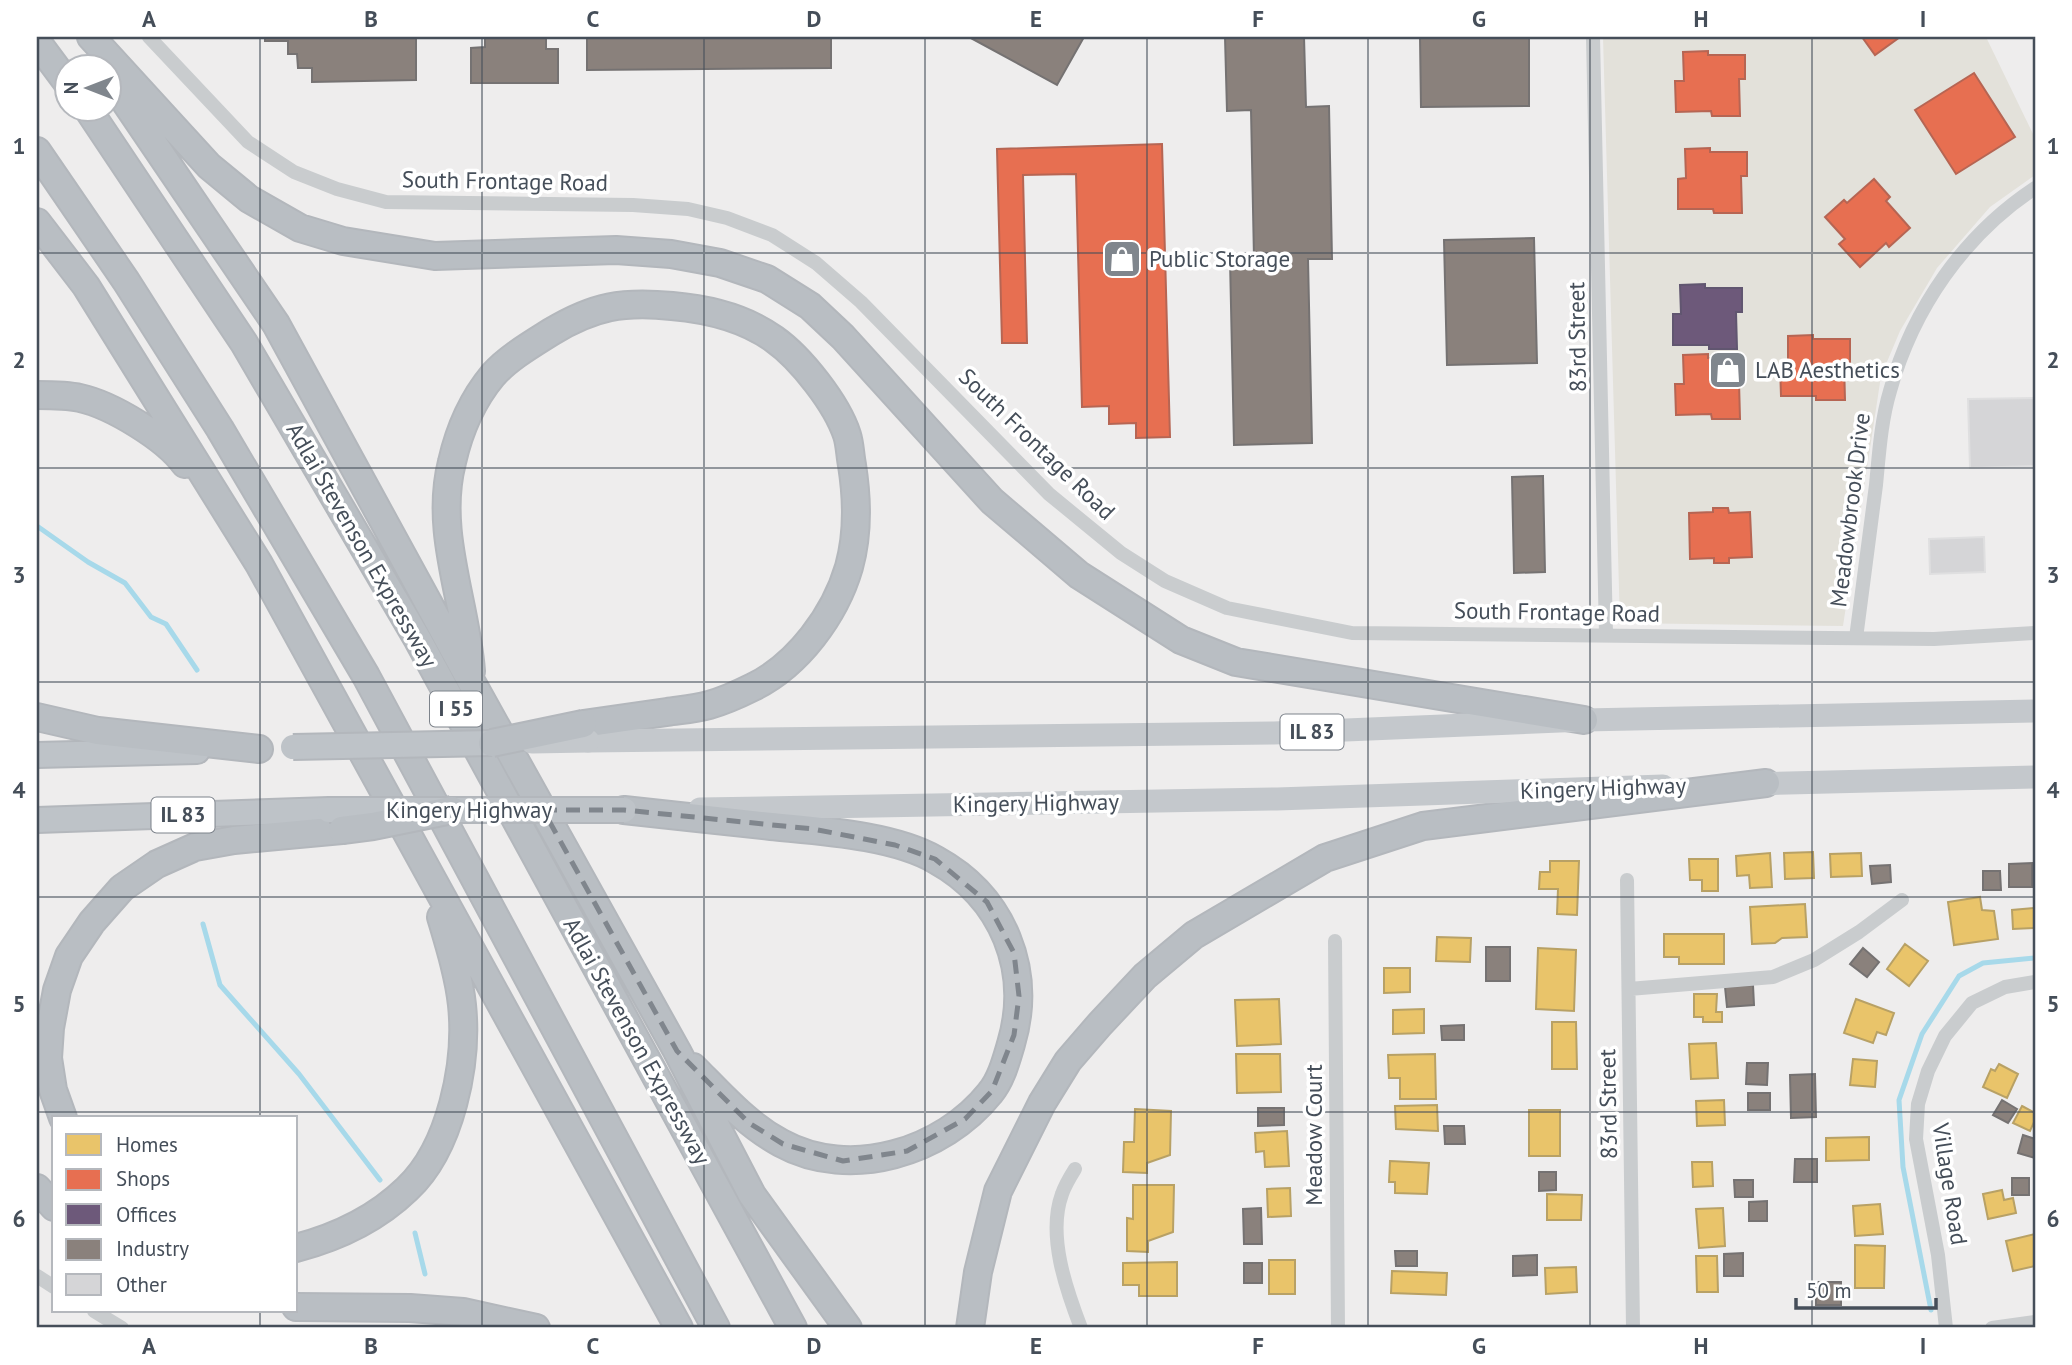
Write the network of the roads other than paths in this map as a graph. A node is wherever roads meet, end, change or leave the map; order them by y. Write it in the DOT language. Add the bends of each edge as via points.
graph roads {
  1 [pos="80,37"];
  2 [pos="91,37"];
  3 [pos="149,37"];
  4 [pos="1592,37"];
  5 [pos="37,42"];
  6 [pos="91,52"];
  7 [pos="52,62"];
  8 [pos="122,98"];
  9 [pos="96,122"];
  10 [pos="37,151"];
  11 [pos="2035,188"];
  12 [pos="37,222"];
  13 [pos="37,395"];
  14 [pos="259,564"];
  15 [pos="2035,633"];
  16 [pos="1606,635"];
  17 [pos="1856,638"];
  18 [pos="472,683"];
  19 [pos="2035,711"];
  20 [pos="37,718"];
  21 [pos="1584,720"];
  22 [pos="586,732"];
  23 [pos="492,743"];
  24 [pos="259,749"];
  25 [pos="37,755"];
  26 [pos="2035,777"];
  27 [pos="1766,783"];
  28 [pos="452,810"];
  29 [pos="624,810"];
  30 [pos="37,820"];
  31 [pos="335,820"];
  32 [pos="426,868"];
  33 [pos="1627,880"];
  34 [pos="1902,900"];
  35 [pos="1335,941"];
  36 [pos="2035,982"];
  37 [pos="1629,989"];
  38 [pos="677,1051"];
  39 [pos="62,1116"];
  40 [pos="1075,1169"];
  41 [pos="37,1188"];
  42 [pos="52,1204"];
  43 [pos="298,1247"];
  44 [pos="298,1307"];
  45 [pos="96,1312"];
  46 [pos="2035,1321"];
  47 [pos="122,1328"];
  48 [pos="536,1328"];
  49 [pos="679,1328"];
  50 [pos="716,1328"];
  51 [pos="793,1328"];
  52 [pos="848,1328"];
  53 [pos="970,1328"];
  54 [pos="1081,1328"];
  55 [pos="1338,1328"];
  56 [pos="1633,1328"];
  57 [pos="1947,1328"];
  58 [pos="1992,1328"];
  1 -- 6 [label="highway"];
  2 -- 21 [label="highway" via="209,166 249,200 300,228 343,241 435,256 616,250 671,254 720,263 767,279 810,306 843,337 992,501 1079,575 1181,640 1236,662"];
  3 -- 16 [label="street, South Frontage Road" via="248,142 294,172 337,189 386,202 688,209 772,235 816,263 861,302 1049,494 1121,553 1165,581 1227,608 1352,633"];
  4 -- 16 [label="street, 83rd Street"];
  5 -- 7 [label="highway"];
  8 -- 18 [label="highway" via="276,324"];
  9 -- 51 [label="highway, Adlai Stevenson Expressway / I 55" via="244,343 418,640"];
  10 -- 50 [label="highway, I 55" via="220,429 366,676"];
  11 -- 17 [label="street, Meadowbrook Drive" via="1984,228 1942,278 1909,336 1884,417"];
  12 -- 14 [label="highway" via="86,286"];
  13 -- 14 [label="highway" via="81,398 145,427 180,457"];
  14 -- 32 [label="highway"];
  15 -- 17 [label="street, South Frontage Road"];
  16 -- 17 [label="street, South Frontage Road"];
  18 -- 22 [label="highway" via="446,509 451,463 468,414 494,374 571,320 610,305 693,308 734,318 774,339 806,368 846,434 856,520 849,566 832,606 809,640 780,670 755,686 708,706"];
  18 -- 38 [label="highway"];
  19 -- 21 [label="main road, IL 83"];
  20 -- 24 [label="highway" via="98,731"];
  21 -- 22 [label="main road, IL 83" via="1274,733"];
  22 -- 23 [label="highway, bridge"];
  23 -- 24 [label="highway, bridge"];
  24 -- 25 [label="highway"];
  26 -- 27 [label="main road, Kingery Highway"];
  27 -- 29 [label="main road, Kingery Highway" via="1277,799"];
  27 -- 53 [label="highway" via="1423,826 1325,858 1195,935 1145,976 1100,1024 1068,1061 1042,1103 999,1191 978,1272"];
  28 -- 29 [label="highway, Kingery Highway, bridge"];
  28 -- 31 [label="highway, bridge" via="373,826"];
  29 -- 38 [label="highway" via="813,829 925,855 970,883 987,902 1014,953 1019,996 1014,1035 992,1091 965,1119 907,1152 843,1161 783,1144 749,1123"];
  30 -- 31 [label="highway, IL 83"];
  31 -- 39 [label="highway" via="195,847 157,864 122,888 69,956 57,990 48,1058"];
  32 -- 43 [label="highway" via="462,1005 457,1091 429,1161 409,1188 349,1230"];
  32 -- 49 [label="highway"];
  33 -- 37 [label="street, 83rd Street"];
  34 -- 37 [label="street" via="1814,960 1773,977"];
  35 -- 55 [label="street, Meadow Court"];
  36 -- 57 [label="street, Village Road" via="2005,987 1972,1003 1945,1037 1918,1104 1916,1139"];
  37 -- 56 [label="street, 83rd Street"];
  38 -- 52 [label="highway" via="752,1195"];
  40 -- 54 [label="street" via="1056,1217 1069,1297"];
  41 -- 42 [label="highway"];
  44 -- 48 [label="highway" via="463,1312"];
  45 -- 47 [label="street"];
  46 -- 58 [label="street"];
}
